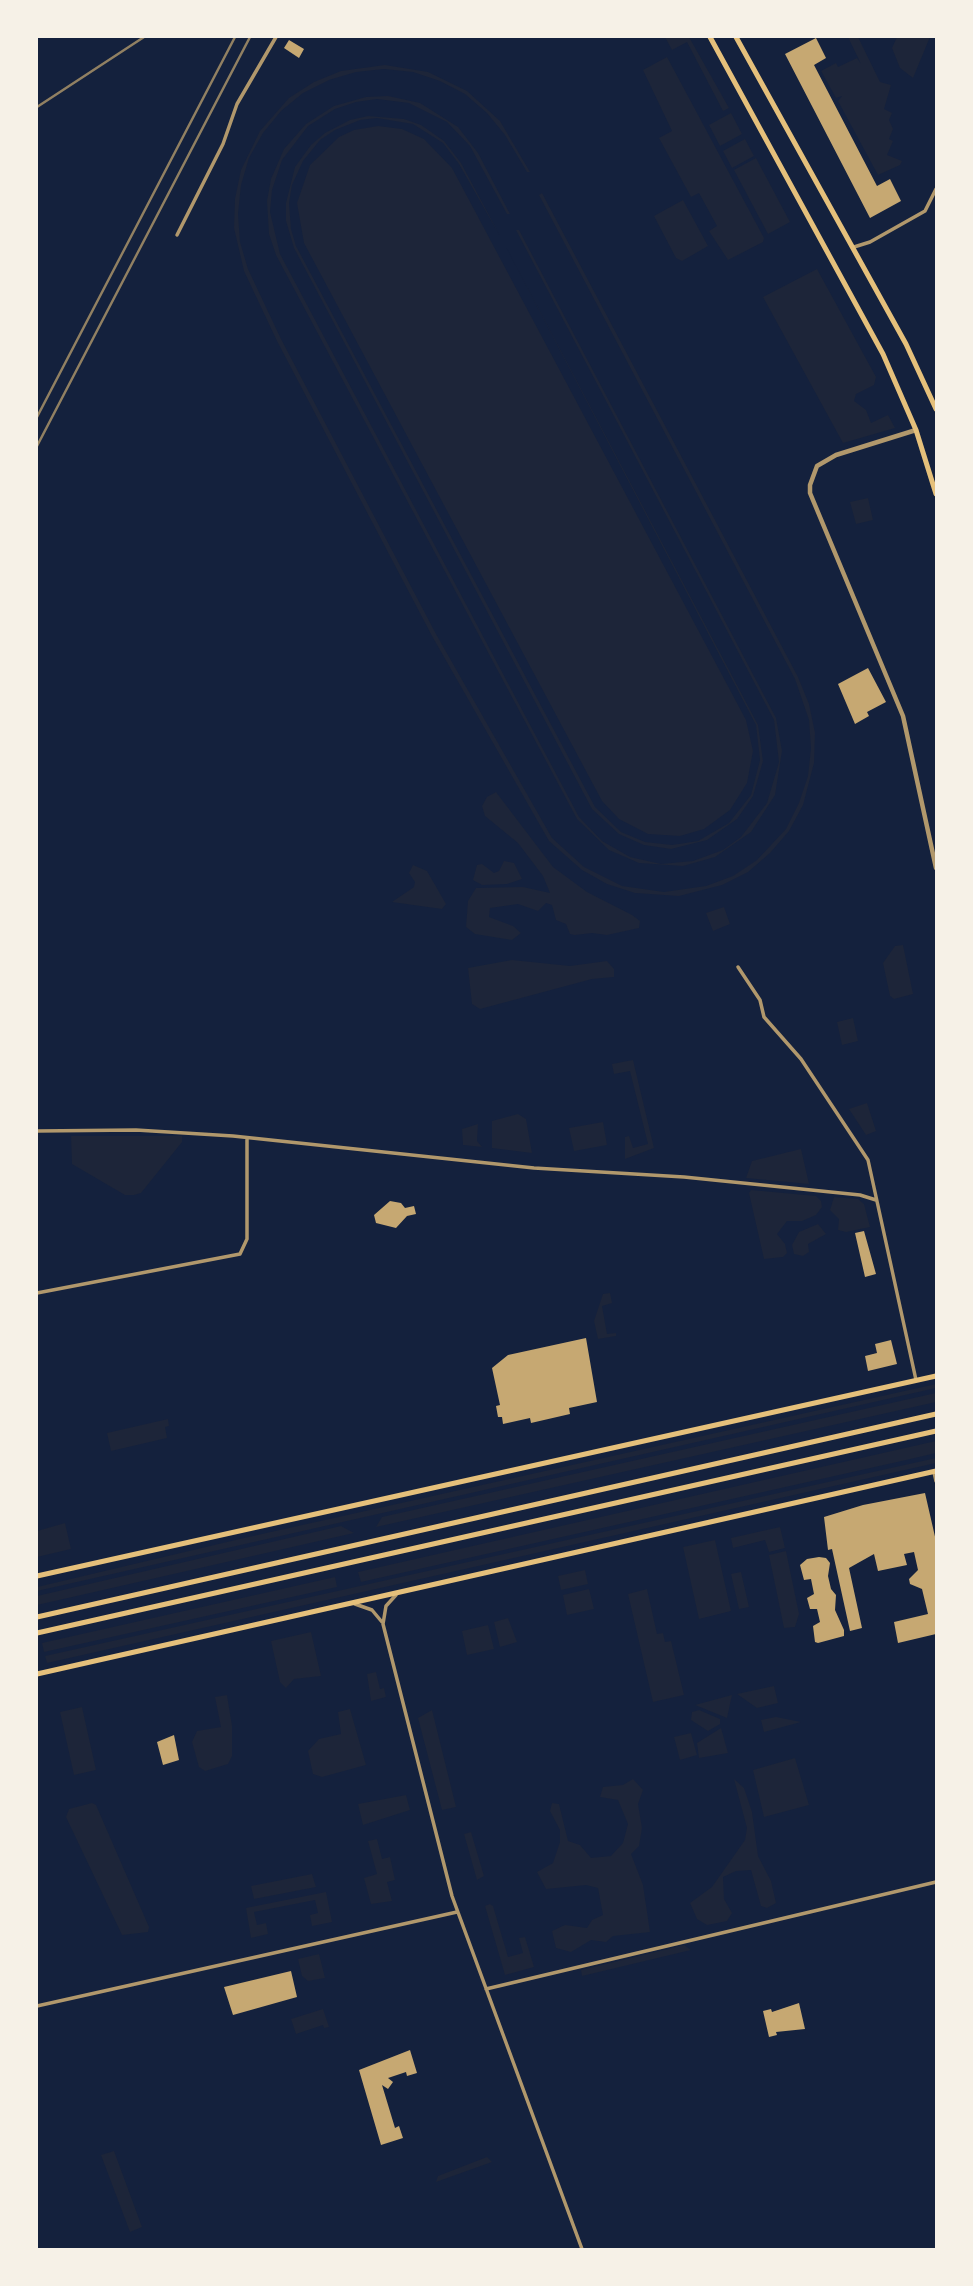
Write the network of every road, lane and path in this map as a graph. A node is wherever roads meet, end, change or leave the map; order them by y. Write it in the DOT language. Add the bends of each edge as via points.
graph roads {
  1 [pos="276,37"];
  2 [pos="710,37"];
  3 [pos="736,37"];
  4 [pos="936,189"];
  5 [pos="177,235"];
  6 [pos="854,247"];
  7 [pos="936,406"];
  8 [pos="916,430"];
  9 [pos="936,494"];
  10 [pos="936,868"];
  11 [pos="738,967"];
  12 [pos="37,1131"];
  13 [pos="247,1138"];
  14 [pos="876,1199"];
  15 [pos="37,1293"];
  16 [pos="936,1376"];
  17 [pos="916,1380"];
  18 [pos="936,1414"];
  19 [pos="936,1431"];
  20 [pos="935,1471"];
  21 [pos="936,1481"];
  22 [pos="37,1576"];
  23 [pos="397,1594"];
  24 [pos="354,1604"];
  25 [pos="37,1617"];
  26 [pos="383,1624"];
  27 [pos="37,1633"];
  28 [pos="37,1674"];
  29 [pos="936,1882"];
  30 [pos="457,1912"];
  31 [pos="486,1989"];
  32 [pos="37,2006"];
  33 [pos="582,2249"];
  1 -- 5 [label="street" via="237,104 223,144"];
  2 -- 8 [label="main road" via="883,354"];
  3 -- 6 [label="main road"];
  4 -- 6 [label="street" via="929,206"];
  6 -- 7 [label="main road"];
  8 -- 9 [label="main road"];
  8 -- 10 [label="street" via="836,455 817,466 810,485 903,716"];
  11 -- 14 [label="street" via="760,1000 764,1017 801,1059 865,1155"];
  12 -- 13 [label="street" via="136,1130"];
  13 -- 14 [label="street"];
  13 -- 15 [label="street" via="247,1239 240,1254"];
  14 -- 17 [label="street"];
  16 -- 17 [label="main road"];
  17 -- 22 [label="main road"];
  18 -- 25 [label="main road"];
  19 -- 27 [label="main road"];
  20 -- 21 [label="street"];
  20 -- 23 [label="main road"];
  23 -- 24 [label="main road"];
  23 -- 26 [label="street" via="386,1606"];
  24 -- 26 [label="street" via="372,1610"];
  24 -- 28 [label="main road"];
  26 -- 30 [label="street"];
  29 -- 31 [label="street"];
  30 -- 31 [label="street"];
  30 -- 32 [label="street"];
  31 -- 33 [label="street"];
}
